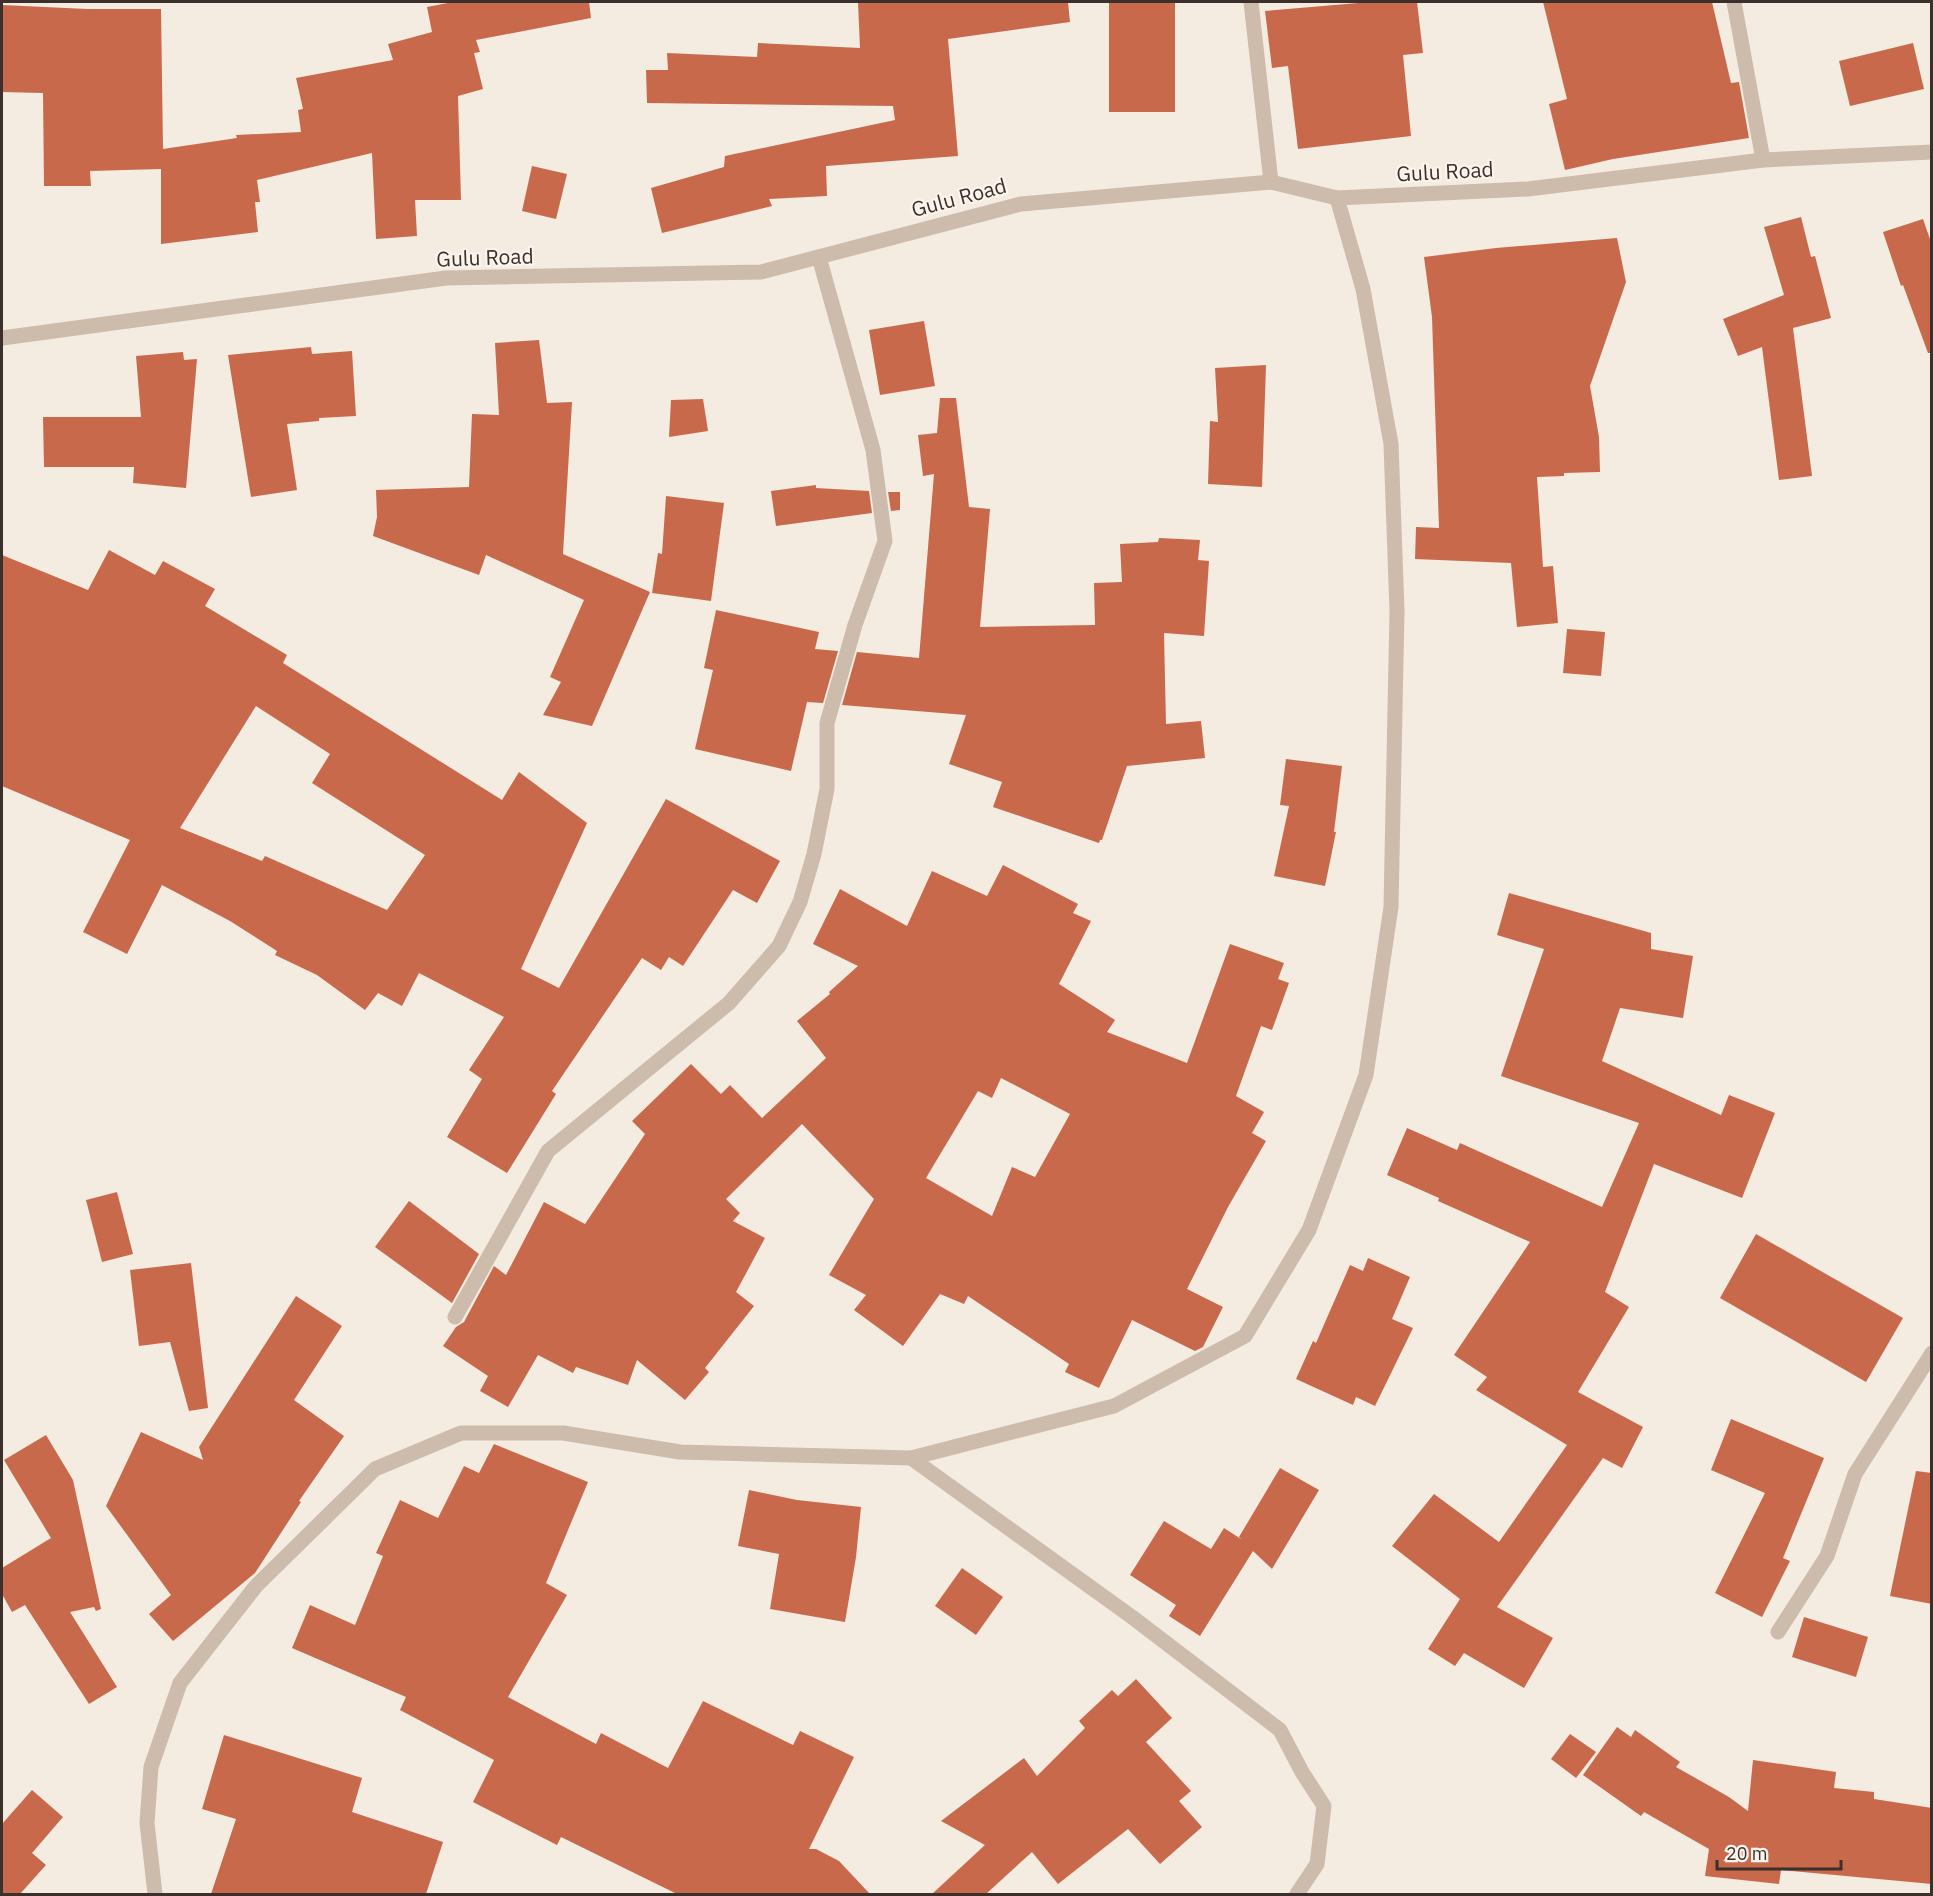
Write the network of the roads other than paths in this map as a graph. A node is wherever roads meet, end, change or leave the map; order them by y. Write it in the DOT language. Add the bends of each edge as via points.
graph roads {
  1 [pos="1251,2"];
  2 [pos="1734,2"];
  3 [pos="1932,152"];
  4 [pos="1763,160"];
  5 [pos="1271,182"];
  6 [pos="1337,198"];
  7 [pos="819,256"];
  8 [pos="2,338"];
  9 [pos="455,1317"];
  10 [pos="1932,1353"];
  11 [pos="911,1458"];
  12 [pos="1778,1632"];
  13 [pos="155,1894"];
  14 [pos="1297,1894"];
  1 -- 5 [label="street"];
  2 -- 4 [label="street"];
  3 -- 4 [label="street, Gulu Road"];
  4 -- 6 [label="street, Gulu Road" via="1528,189"];
  5 -- 6 [label="street, Gulu Road"];
  5 -- 7 [label="street, Gulu Road" via="1021,204"];
  6 -- 11 [label="street" via="1365,300 1391,444 1397,611 1391,907 1366,1075 1309,1230 1245,1336 1114,1406"];
  7 -- 8 [label="street, Gulu Road" via="761,272 446,278"];
  7 -- 9 [label="street" via="873,450 885,541 855,625 827,723 827,789 800,902 779,946 729,1003 549,1151"];
  10 -- 12 [label="street" via="1855,1474 1827,1556"];
  11 -- 13 [label="street" via="680,1452 563,1433 461,1433 375,1468 256,1586 180,1683 151,1767 147,1823"];
  11 -- 14 [label="street" via="1281,1730 1324,1806 1317,1864"];
}
